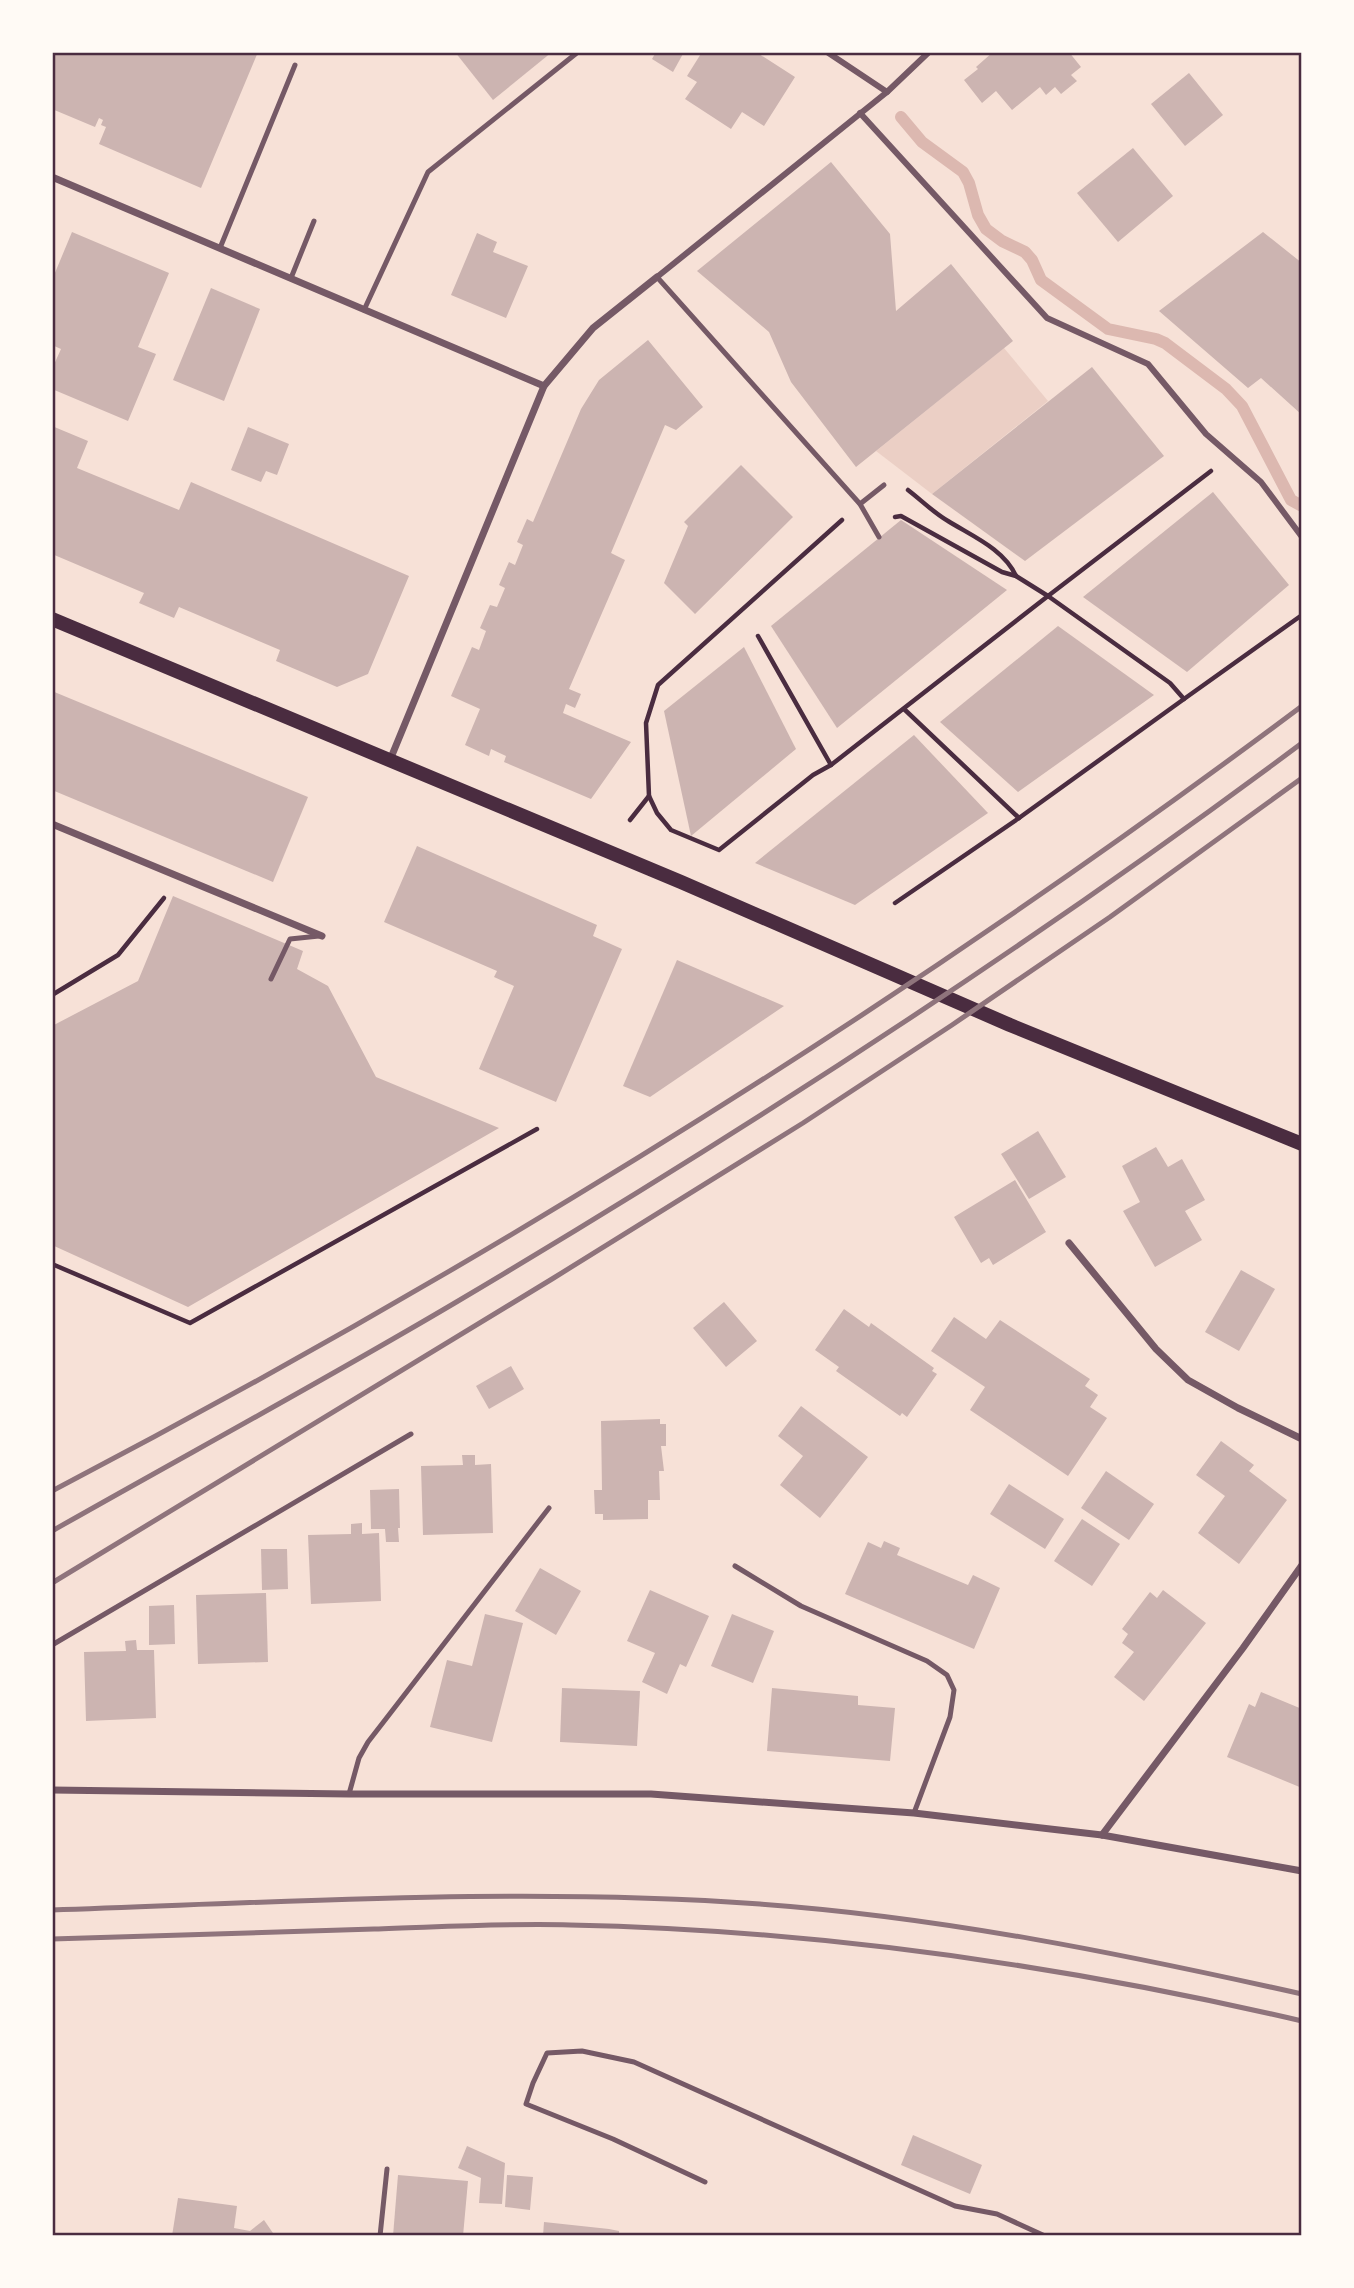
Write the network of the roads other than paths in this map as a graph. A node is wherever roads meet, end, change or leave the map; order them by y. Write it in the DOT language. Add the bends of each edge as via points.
graph roads {
  1 [pos="578,52"];
  2 [pos="827,52"];
  3 [pos="929,52"];
  4 [pos="295,65"];
  5 [pos="887,92"];
  6 [pos="860,113"];
  7 [pos="52,177"];
  8 [pos="314,221"];
  9 [pos="220,248"];
  10 [pos="657,277"];
  11 [pos="291,278"];
  12 [pos="364,310"];
  13 [pos="544,386"];
  14 [pos="884,485"];
  15 [pos="860,504"];
  16 [pos="879,537"];
  17 [pos="1301,537"];
  18 [pos="52,619"];
  19 [pos="390,761"];
  20 [pos="52,824"];
  21 [pos="322,936"];
  22 [pos="271,979"];
  23 [pos="1301,1143"];
  24 [pos="1069,1243"];
  25 [pos="411,1434"];
  26 [pos="1301,1439"];
  27 [pos="549,1508"];
  28 [pos="1301,1565"];
  29 [pos="735,1566"];
  30 [pos="52,1645"];
  31 [pos="52,1790"];
  32 [pos="349,1794"];
  33 [pos="914,1813"];
  34 [pos="1102,1835"];
  35 [pos="1301,1871"];
  36 [pos="387,2169"];
  37 [pos="705,2182"];
  38 [pos="380,2235"];
  39 [pos="1045,2235"];
  1 -- 12 [label="lane" via="428,172"];
  2 -- 5 [label="street"];
  3 -- 5 [label="street"];
  4 -- 9 [label="lane"];
  5 -- 6 [label="street"];
  6 -- 10 [label="street"];
  6 -- 17 [label="street" via="1047,318 1148,364 1206,434 1261,482"];
  7 -- 9 [label="street"];
  8 -- 11 [label="lane"];
  9 -- 11 [label="street"];
  10 -- 13 [label="street" via="593,328"];
  10 -- 15 [label="lane"];
  11 -- 12 [label="street"];
  12 -- 13 [label="street"];
  13 -- 19 [label="street"];
  14 -- 15 [label="lane"];
  15 -- 16 [label="lane"];
  18 -- 19 [label="main road"];
  19 -- 23 [label="main road" via="1010,1025"];
  20 -- 21 [label="street"];
  21 -- 22 [label="lane" via="290,939"];
  24 -- 26 [label="street" via="1156,1349 1188,1380"];
  25 -- 30 [label="lane"];
  27 -- 32 [label="lane" via="368,1742"];
  28 -- 34 [label="street"];
  29 -- 33 [label="lane" via="801,1606 927,1661 947,1675 954,1690 950,1717"];
  31 -- 32 [label="street"];
  32 -- 33 [label="street" via="651,1794"];
  33 -- 34 [label="street"];
  34 -- 35 [label="street"];
  36 -- 38 [label="lane"];
  37 -- 39 [label="lane" via="613,2138 526,2104 547,2053 582,2051 634,2062 955,2206 997,2214"];
}
